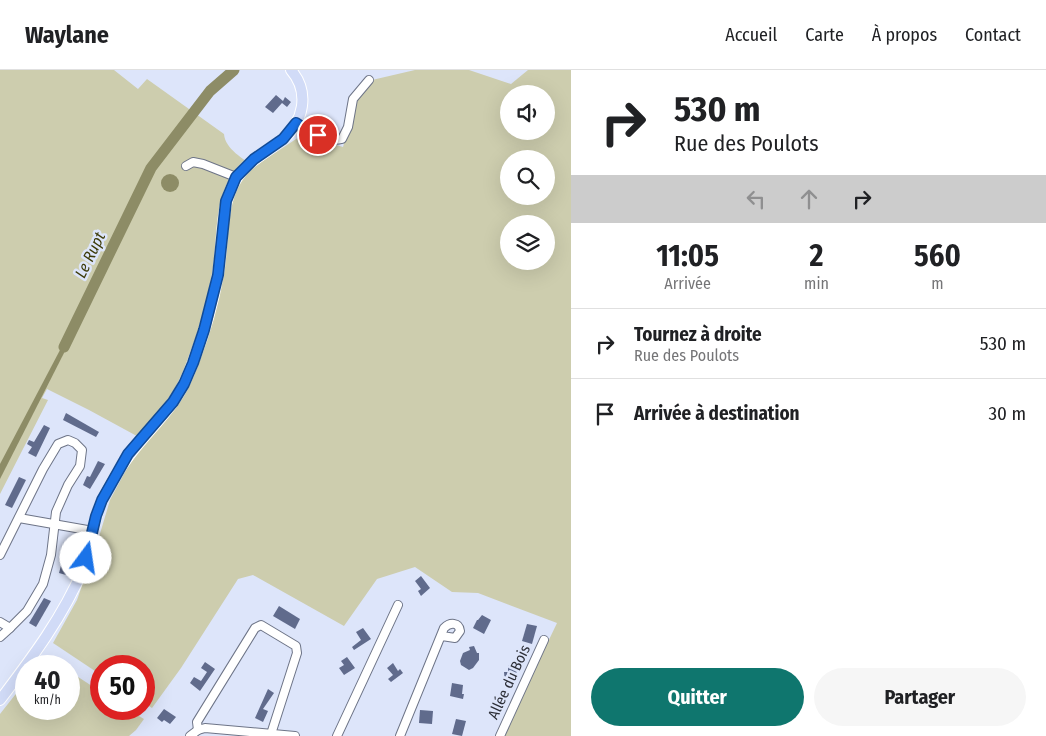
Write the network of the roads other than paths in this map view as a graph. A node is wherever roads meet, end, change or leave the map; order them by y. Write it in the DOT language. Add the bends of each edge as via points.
graph roads {
  1 [pos="291,70"];
  2 [pos="369,80"];
  3 [pos="296,123"];
  4 [pos="186,166"];
  5 [pos="236,177"];
  6 [pos="19,518"];
  7 [pos="55,524"];
  8 [pos="93,531"];
  9 [pos="0,555"];
  10 [pos="398,605"];
  11 [pos="0,622"];
  12 [pos="10,628"];
  13 [pos="442,636"];
  14 [pos="0,638"];
  15 [pos="544,640"];
  16 [pos="0,700"];
  17 [pos="198,730"];
  18 [pos="270,734"];
  19 [pos="190,736"];
  20 [pos="295,736"];
  21 [pos="337,736"];
  22 [pos="400,736"];
  23 [pos="500,736"];
  1 -- 3 [label="main road" via="302,90 302,109"];
  2 -- 3 [label="street" via="353,98 348,127 342,139 330,139"];
  3 -- 5 [label="main road" via="283,139 254,159"];
  4 -- 5 [label="street" via="193,162 203,164"];
  5 -- 8 [label="main road" via="226,201 218,275 193,363 173,402 128,454 102,500"];
  6 -- 7 [label="street"];
  6 -- 7 [label="street" via="58,444 68,440 82,450 80,466 56,512"];
  6 -- 9 [label="street"];
  7 -- 8 [label="street"];
  7 -- 12 [label="street" via="43,584 27,611"];
  8 -- 16 [label="main road" via="72,590 43,642"];
  10 -- 21 [label="street"];
  11 -- 12 [label="street"];
  12 -- 14 [label="street"];
  13 -- 22 [label="street"];
  15 -- 23 [label="street, Allée du Bois"];
  17 -- 18 [label="street"];
  17 -- 18 [label="street" via="197,722 255,628 261,625 296,646 297,653"];
  17 -- 19 [label="street"];
  18 -- 20 [label="street"];
}
